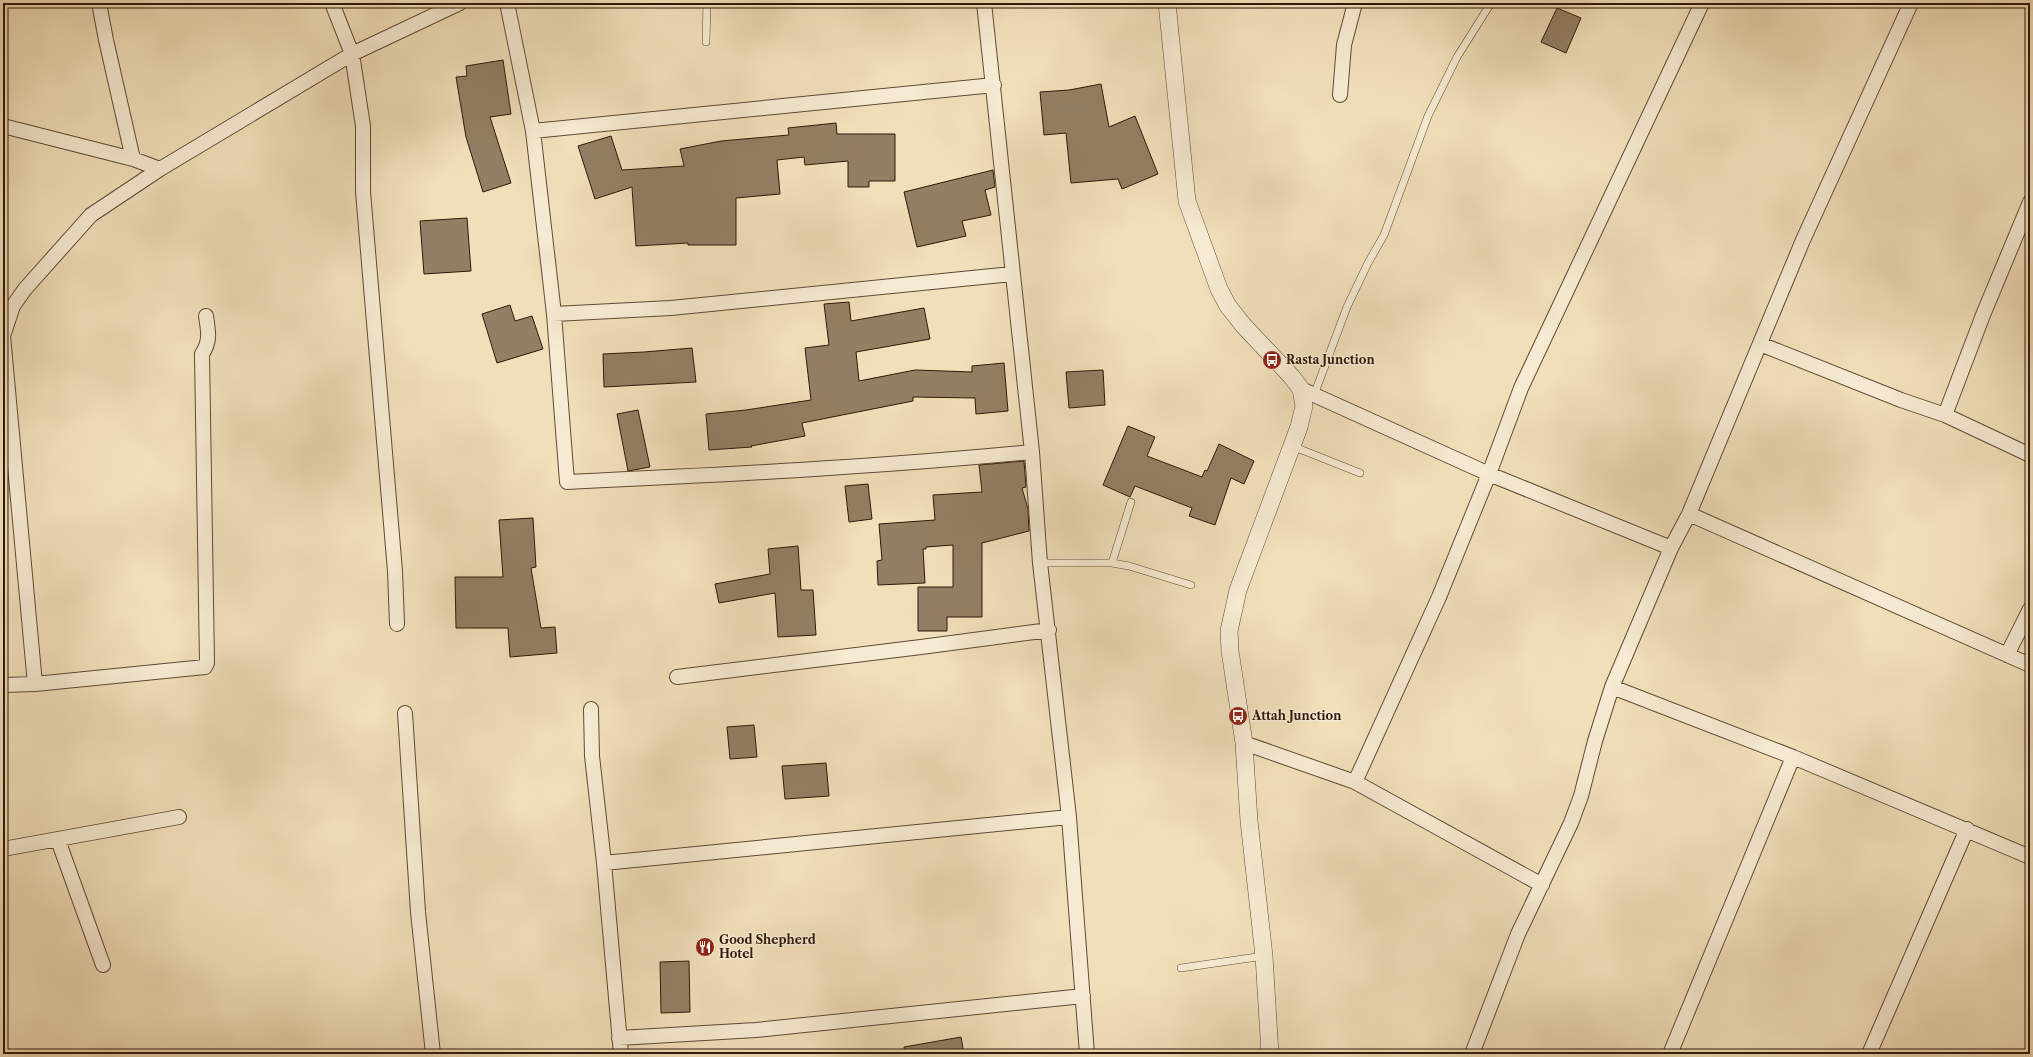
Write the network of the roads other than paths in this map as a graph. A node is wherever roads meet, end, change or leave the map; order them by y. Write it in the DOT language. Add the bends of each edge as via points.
graph roads {
  1 [pos="99,3"];
  2 [pos="332,3"];
  3 [pos="460,3"];
  4 [pos="507,3"];
  5 [pos="707,3"];
  6 [pos="984,3"];
  7 [pos="1167,3"];
  8 [pos="1355,3"];
  9 [pos="1491,3"];
  10 [pos="1702,3"];
  11 [pos="1911,3"];
  12 [pos="706,42"];
  13 [pos="352,54"];
  14 [pos="994,85"];
  15 [pos="1340,95"];
  16 [pos="3,126"];
  17 [pos="533,131"];
  18 [pos="133,159"];
  19 [pos="160,169"];
  20 [pos="2030,202"];
  21 [pos="1012,274"];
  22 [pos="554,314"];
  23 [pos="206,316"];
  24 [pos="5,320"];
  25 [pos="1760,344"];
  26 [pos="1308,392"];
  27 [pos="1945,415"];
  28 [pos="1292,445"];
  29 [pos="1032,452"];
  30 [pos="2030,455"];
  31 [pos="1360,473"];
  32 [pos="1489,474"];
  33 [pos="1131,502"];
  34 [pos="1689,514"];
  35 [pos="1671,548"];
  36 [pos="1040,563"];
  37 [pos="1112,563"];
  38 [pos="1191,585"];
  39 [pos="2030,609"];
  40 [pos="397,624"];
  41 [pos="1049,630"];
  42 [pos="2007,655"];
  43 [pos="2030,665"];
  44 [pos="677,677"];
  45 [pos="35,684"];
  46 [pos="3,685"];
  47 [pos="1612,687"];
  48 [pos="591,709"];
  49 [pos="404,713"];
  50 [pos="1244,743"];
  51 [pos="1793,757"];
  52 [pos="1355,782"];
  53 [pos="179,817"];
  54 [pos="1069,817"];
  55 [pos="1967,829"];
  56 [pos="58,840"];
  57 [pos="3,849"];
  58 [pos="2030,857"];
  59 [pos="604,864"];
  60 [pos="1542,885"];
  61 [pos="1264,956"];
  62 [pos="103,965"];
  63 [pos="1182,968"];
  64 [pos="1083,996"];
  65 [pos="619,1038"];
  66 [pos="433,1054"];
  67 [pos="621,1054"];
  68 [pos="1087,1054"];
  69 [pos="1270,1054"];
  70 [pos="1472,1054"];
  71 [pos="1670,1054"];
  72 [pos="1869,1054"];
  1 -- 18 [label="street"];
  2 -- 13 [label="street"];
  3 -- 13 [label="street"];
  4 -- 17 [label="street"];
  5 -- 12 [label="lane"];
  6 -- 14 [label="street"];
  7 -- 26 [label="street" via="1187,201 1219,290 1243,325"];
  8 -- 15 [label="street" via="1344,45"];
  9 -- 26 [label="lane" via="1457,57 1428,116 1384,235 1368,263"];
  10 -- 32 [label="street" via="1521,388"];
  11 -- 25 [label="street"];
  13 -- 19 [label="street"];
  13 -- 40 [label="street" via="363,126 363,192"];
  14 -- 17 [label="street"];
  14 -- 21 [label="street"];
  16 -- 18 [label="street"];
  17 -- 22 [label="street"];
  18 -- 19 [label="street"];
  19 -- 24 [label="street" via="91,215 25,289"];
  20 -- 27 [label="street"];
  21 -- 22 [label="street" via="670,308"];
  21 -- 29 [label="street"];
  22 -- 29 [label="street" via="567,482 911,464"];
  23 -- 45 [label="street" via="209,337 202,354 207,663 205,667"];
  24 -- 45 [label="street" via="4,336"];
  25 -- 27 [label="street"];
  25 -- 34 [label="street"];
  26 -- 28 [label="street"];
  26 -- 32 [label="street"];
  27 -- 30 [label="street"];
  28 -- 31 [label="lane"];
  28 -- 50 [label="street" via="1238,590 1229,631"];
  29 -- 36 [label="street"];
  32 -- 35 [label="street"];
  32 -- 52 [label="street" via="1439,597"];
  33 -- 37 [label="lane"];
  34 -- 35 [label="street"];
  34 -- 42 [label="street"];
  35 -- 47 [label="street"];
  36 -- 37 [label="lane"];
  36 -- 41 [label="street"];
  37 -- 38 [label="lane"];
  39 -- 42 [label="street"];
  41 -- 44 [label="street"];
  41 -- 54 [label="street"];
  42 -- 43 [label="street"];
  45 -- 46 [label="street"];
  47 -- 51 [label="street"];
  47 -- 60 [label="street" via="1594,741 1581,796"];
  48 -- 59 [label="street" via="592,756"];
  49 -- 66 [label="street" via="418,912"];
  50 -- 52 [label="street"];
  50 -- 61 [label="street" via="1249,821"];
  51 -- 55 [label="street"];
  51 -- 71 [label="street"];
  52 -- 60 [label="street"];
  53 -- 56 [label="street"];
  54 -- 59 [label="street"];
  54 -- 64 [label="street"];
  55 -- 58 [label="street"];
  55 -- 72 [label="street"];
  56 -- 57 [label="street"];
  56 -- 62 [label="street"];
  59 -- 65 [label="street"];
  60 -- 70 [label="street" via="1518,934"];
  61 -- 63 [label="lane"];
  61 -- 69 [label="street"];
  64 -- 65 [label="street" via="756,1030"];
  64 -- 68 [label="street"];
  65 -- 67 [label="street"];
}
